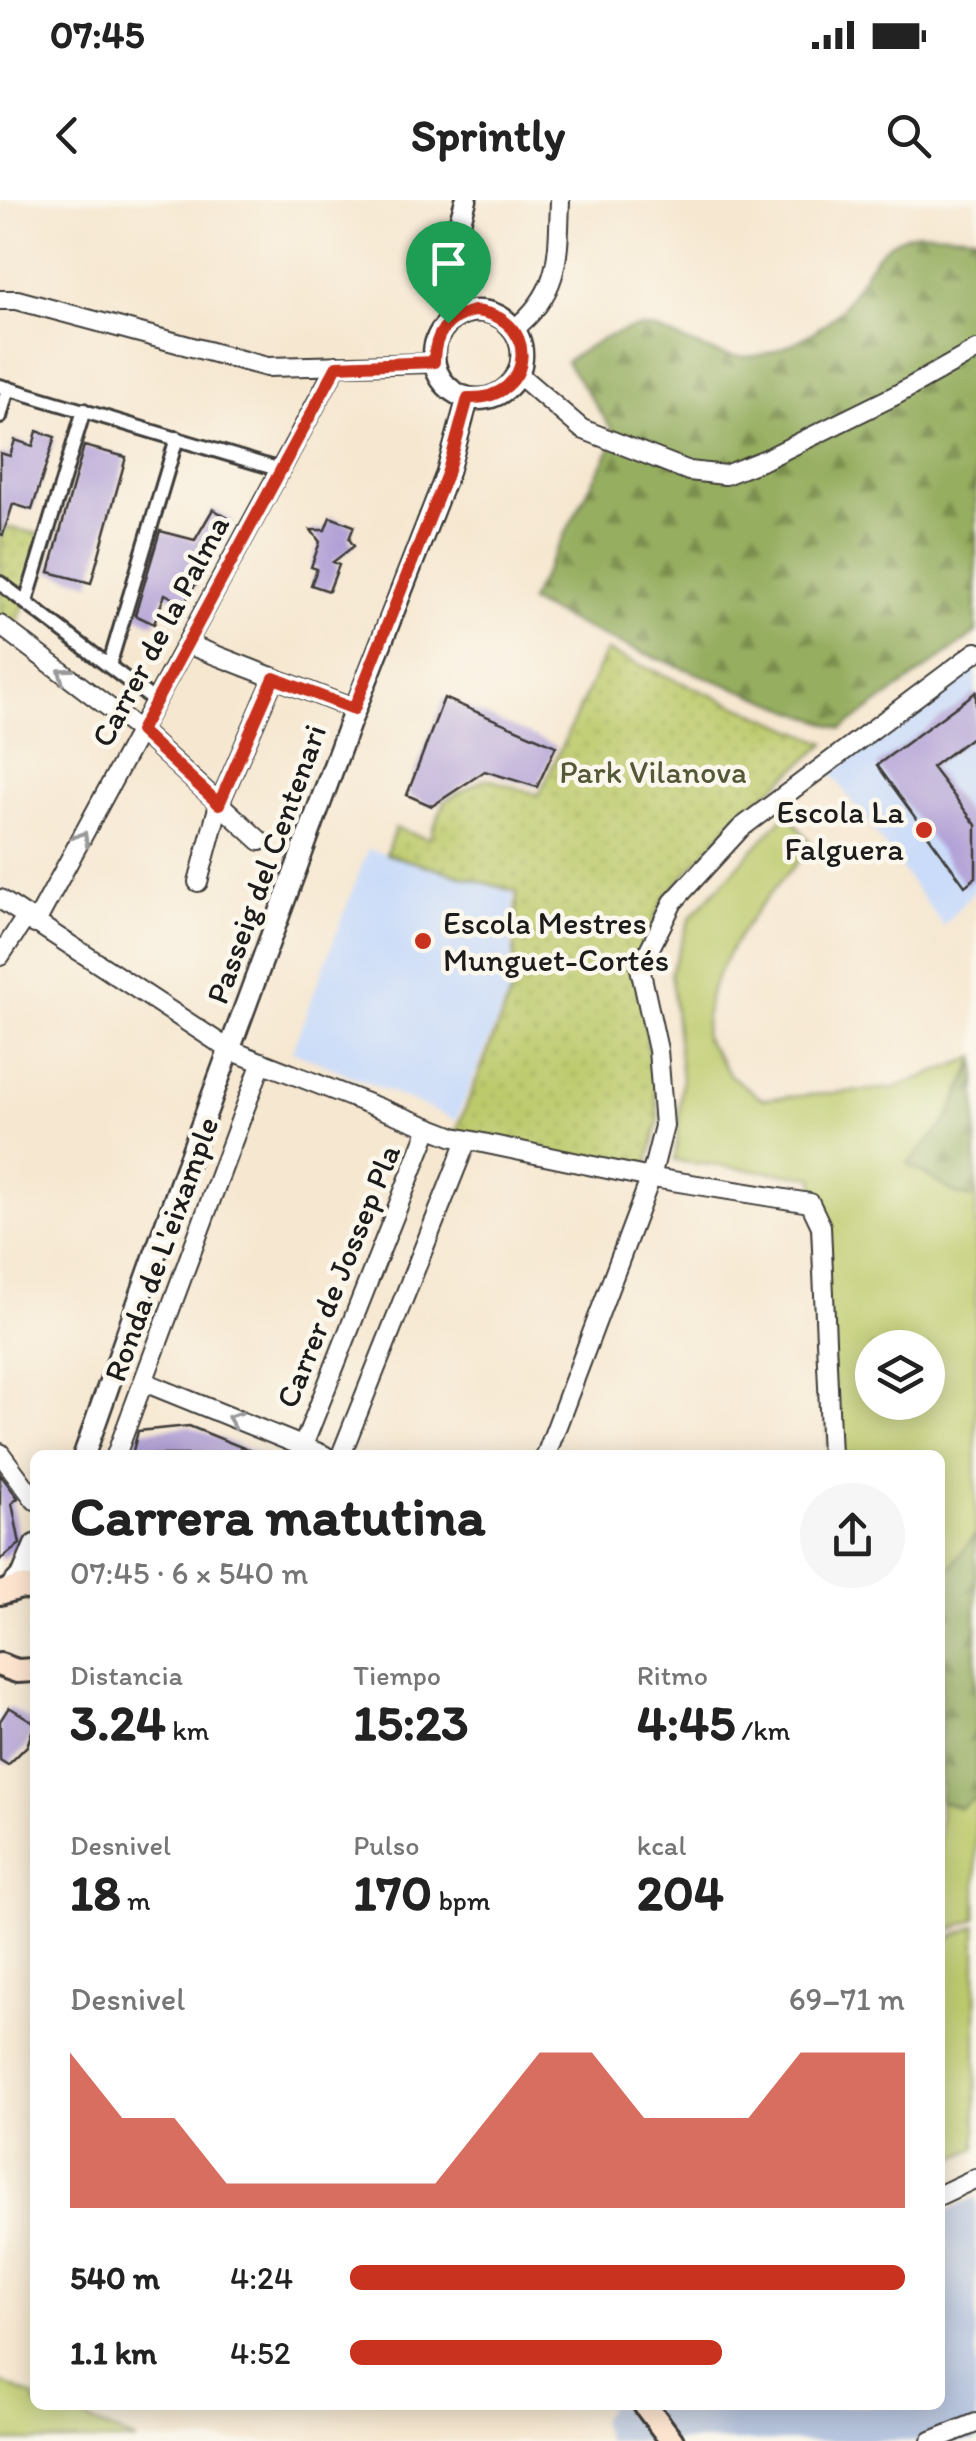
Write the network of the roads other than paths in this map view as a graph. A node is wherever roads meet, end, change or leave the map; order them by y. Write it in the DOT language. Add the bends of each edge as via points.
graph roads {
  1 [pos="466,200"];
  2 [pos="560,200"];
  3 [pos="0,300"];
  4 [pos="460,314"];
  5 [pos="514,328"];
  6 [pos="976,350"];
  7 [pos="434,362"];
  8 [pos="337,366"];
  9 [pos="518,374"];
  10 [pos="4,387"];
  11 [pos="468,398"];
  12 [pos="84,410"];
  13 [pos="0,417"];
  14 [pos="176,438"];
  15 [pos="281,470"];
  16 [pos="0,583"];
  17 [pos="26,602"];
  18 [pos="5,636"];
  19 [pos="187,644"];
  20 [pos="976,652"];
  21 [pos="110,666"];
  22 [pos="274,678"];
  23 [pos="156,702"];
  24 [pos="354,709"];
  25 [pos="140,731"];
  26 [pos="219,804"];
  27 [pos="260,841"];
  28 [pos="198,882"];
  29 [pos="0,899"];
  30 [pos="31,920"];
  31 [pos="0,956"];
  32 [pos="230,1050"];
  33 [pos="262,1062"];
  34 [pos="429,1128"];
  35 [pos="468,1140"];
  36 [pos="651,1177"];
  37 [pos="181,1181"];
  38 [pos="144,1382"];
  39 [pos="303,1446"];
  40 [pos="71,1450"];
  41 [pos="86,1450"];
  42 [pos="118,1450"];
  43 [pos="312,1450"];
  44 [pos="343,1450"];
  45 [pos="548,1450"];
  46 [pos="831,1450"];
  47 [pos="0,1454"];
  48 [pos="30,1493"];
  49 [pos="30,1557"];
  50 [pos="30,1589"];
  51 [pos="4,1590"];
  52 [pos="976,2178"];
  53 [pos="945,2192"];
  54 [pos="647,2410"];
  55 [pos="976,2424"];
  56 [pos="672,2441"];
  57 [pos="931,2441"];
  1 -- 4 [label="street" via="447,268"];
  2 -- 5 [label="street" via="558,264 544,298"];
  3 -- 8 [label="street" via="266,368"];
  4 -- 5 [label="street" via="488,312"];
  4 -- 7 [label="street" via="438,336"];
  5 -- 9 [label="street" via="522,356"];
  6 -- 9 [label="street" via="725,475 689,471 582,429"];
  7 -- 8 [label="street"];
  7 -- 11 [label="street" via="449,388"];
  8 -- 15 [label="street, Carrer de la Palma"];
  9 -- 11 [label="street" via="498,394"];
  10 -- 12 [label="street"];
  10 -- 13 [label="street"];
  11 -- 24 [label="street, Passeig del Centenari" via="447,474"];
  12 -- 14 [label="street"];
  12 -- 17 [label="street"];
  14 -- 15 [label="street"];
  14 -- 21 [label="street"];
  15 -- 19 [label="street, Carrer de la Palma"];
  16 -- 17 [label="street"];
  17 -- 21 [label="street"];
  25 -- 18 [label="street, one-way"];
  19 -- 22 [label="street"];
  19 -- 23 [label="street, Carrer de la Palma"];
  20 -- 36 [label="street" via="740,828 672,902 640,968 658,1050 664,1126"];
  21 -- 23 [label="street"];
  22 -- 24 [label="street"];
  22 -- 26 [label="street"];
  23 -- 25 [label="street, Carrer de la Palma"];
  24 -- 32 [label="street, Passeig del Centenari"];
  25 -- 26 [label="street"];
  30 -- 25 [label="street, Carrer de la Palma, one-way"];
  26 -- 27 [label="street"];
  26 -- 28 [label="street"];
  29 -- 30 [label="street"];
  30 -- 31 [label="street, Carrer de la Palma"];
  30 -- 32 [label="street"];
  32 -- 33 [label="street"];
  32 -- 37 [label="street, Passeig del Centenari"];
  33 -- 34 [label="street"];
  33 -- 38 [label="street, Ronda de L'eixample"];
  34 -- 35 [label="street"];
  34 -- 39 [label="street, Carrer de Jossep Pla"];
  35 -- 36 [label="street"];
  35 -- 44 [label="street"];
  36 -- 45 [label="street"];
  36 -- 46 [label="street" via="810,1203 821,1226"];
  37 -- 40 [label="street, Passeig del Centenari"];
  37 -- 41 [label="street, Passeig del Centenari"];
  39 -- 38 [label="street, one-way"];
  38 -- 42 [label="street, Ronda de L'eixample"];
  39 -- 43 [label="street"];
  47 -- 48 [label="street"];
  49 -- 51 [label="street"];
  50 -- 51 [label="main road"];
  52 -- 53 [label="street"];
  54 -- 56 [label="main road"];
  55 -- 57 [label="street"];
}
